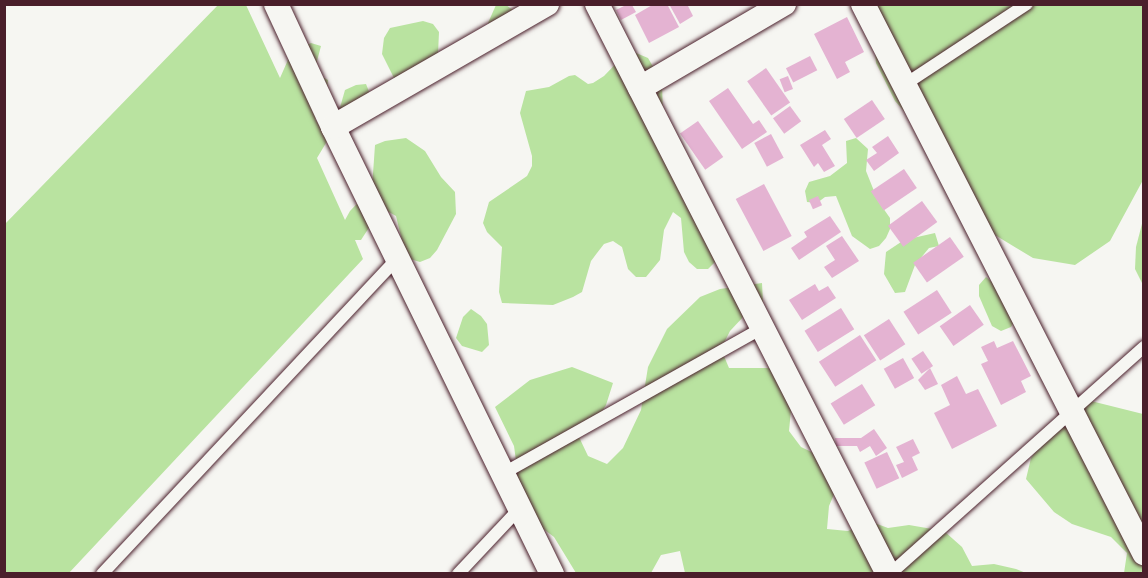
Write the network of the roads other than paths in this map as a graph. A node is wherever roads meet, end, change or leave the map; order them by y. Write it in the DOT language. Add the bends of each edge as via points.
graph roads {
  1 [pos="276,4"];
  2 [pos="547,4"];
  3 [pos="597,4"];
  4 [pos="784,4"];
  5 [pos="863,4"];
  6 [pos="1027,4"];
  7 [pos="904,84"];
  8 [pos="640,88"];
  9 [pos="333,127"];
  10 [pos="397,258"];
  11 [pos="762,328"];
  12 [pos="1143,347"];
  13 [pos="1071,412"];
  14 [pos="502,474"];
  15 [pos="519,509"];
  16 [pos="1143,553"];
  17 [pos="102,573"];
  18 [pos="458,573"];
  19 [pos="552,573"];
  20 [pos="889,573"];
  1 -- 9 [label="street"];
  2 -- 9 [label="street"];
  3 -- 8 [label="street"];
  4 -- 8 [label="street"];
  5 -- 7 [label="street"];
  6 -- 7 [label="lane"];
  7 -- 13 [label="street"];
  8 -- 11 [label="street"];
  9 -- 10 [label="street"];
  10 -- 14 [label="street"];
  10 -- 17 [label="lane"];
  11 -- 14 [label="lane"];
  11 -- 20 [label="street"];
  12 -- 13 [label="lane"];
  13 -- 16 [label="street"];
  13 -- 20 [label="lane"];
  14 -- 15 [label="street"];
  15 -- 18 [label="lane"];
  15 -- 19 [label="street"];
}
